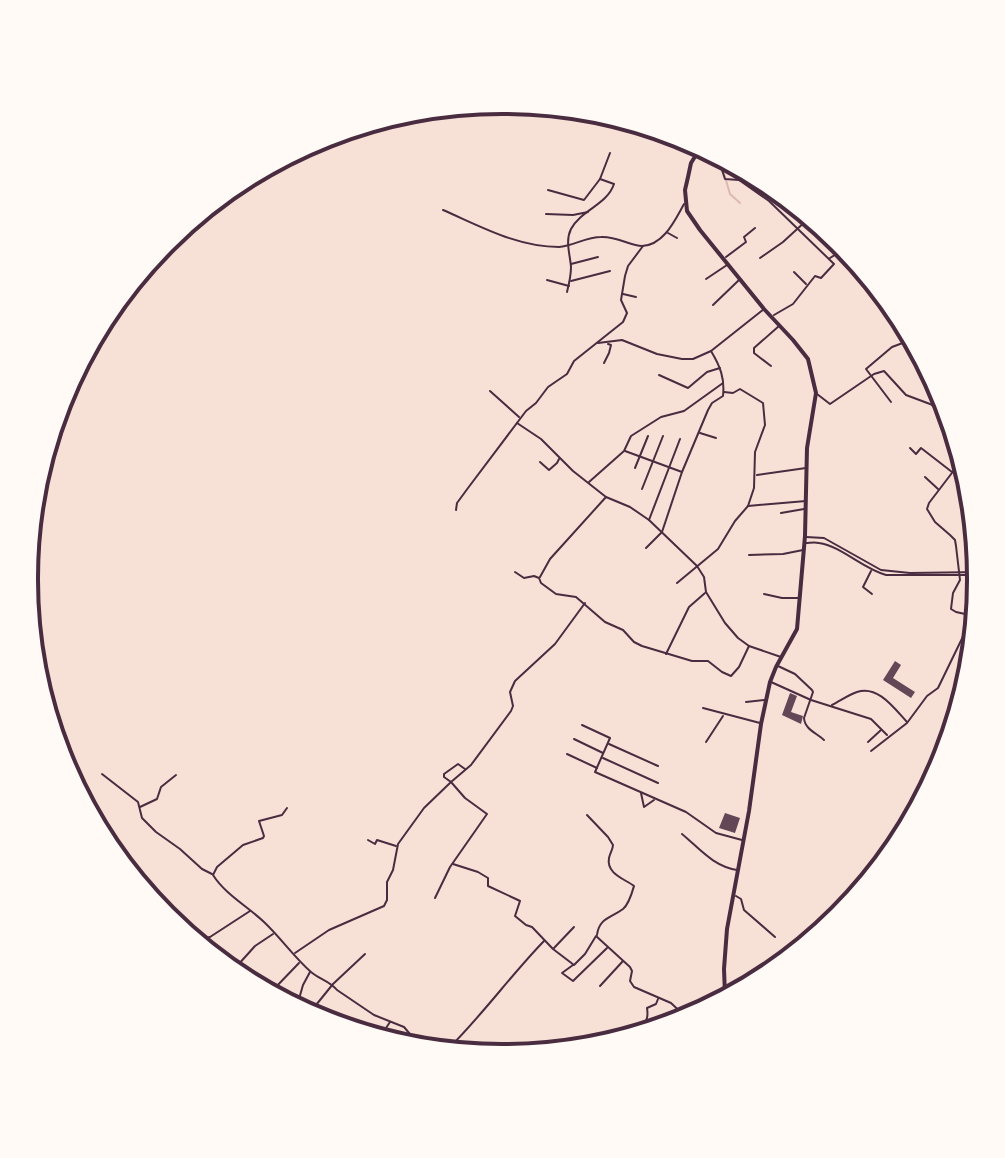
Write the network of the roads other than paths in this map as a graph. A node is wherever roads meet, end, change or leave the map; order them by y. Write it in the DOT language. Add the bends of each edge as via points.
graph roads {
  1 [pos="610,153"];
  2 [pos="695,156"];
  3 [pos="723,171"];
  4 [pos="600,179"];
  5 [pos="548,190"];
  6 [pos="685,202"];
  7 [pos="443,210"];
  8 [pos="589,212"];
  9 [pos="546,214"];
  10 [pos="573,215"];
  11 [pos="802,224"];
  12 [pos="798,227"];
  13 [pos="572,228"];
  14 [pos="755,228"];
  15 [pos="667,232"];
  16 [pos="677,238"];
  17 [pos="568,246"];
  18 [pos="643,246"];
  19 [pos="835,255"];
  20 [pos="598,257"];
  21 [pos="724,258"];
  22 [pos="760,258"];
  23 [pos="829,259"];
  24 [pos="570,264"];
  25 [pos="728,264"];
  26 [pos="610,271"];
  27 [pos="794,272"];
  28 [pos="706,279"];
  29 [pos="740,279"];
  30 [pos="547,280"];
  31 [pos="569,284"];
  32 [pos="807,285"];
  33 [pos="567,292"];
  34 [pos="622,294"];
  35 [pos="636,297"];
  36 [pos="713,305"];
  37 [pos="764,309"];
  38 [pos="772,316"];
  39 [pos="780,325"];
  40 [pos="597,343"];
  41 [pos="606,343"];
  42 [pos="903,343"];
  43 [pos="711,351"];
  44 [pos="604,363"];
  45 [pos="771,366"];
  46 [pos="721,367"];
  47 [pos="659,375"];
  48 [pos="870,376"];
  49 [pos="724,383"];
  50 [pos="490,391"];
  51 [pos="724,392"];
  52 [pos="816,393"];
  53 [pos="891,402"];
  54 [pos="934,406"];
  55 [pos="520,418"];
  56 [pos="517,423"];
  57 [pos="698,432"];
  58 [pos="648,436"];
  59 [pos="663,436"];
  60 [pos="716,438"];
  61 [pos="680,439"];
  62 [pos="910,448"];
  63 [pos="624,451"];
  64 [pos="639,456"];
  65 [pos="560,458"];
  66 [pos="540,462"];
  67 [pos="653,462"];
  68 [pos="807,467"];
  69 [pos="635,468"];
  70 [pos="669,468"];
  71 [pos="682,472"];
  72 [pos="952,472"];
  73 [pos="756,476"];
  74 [pos="925,477"];
  75 [pos="588,483"];
  76 [pos="642,489"];
  77 [pos="939,490"];
  78 [pos="606,497"];
  79 [pos="807,501"];
  80 [pos="748,506"];
  81 [pos="806,509"];
  82 [pos="456,510"];
  83 [pos="781,513"];
  84 [pos="649,520"];
  85 [pos="662,532"];
  86 [pos="805,540"];
  87 [pos="646,548"];
  88 [pos="804,549"];
  89 [pos="749,555"];
  90 [pos="697,566"];
  91 [pos="872,568"];
  92 [pos="515,572"];
  93 [pos="960,574"];
  94 [pos="967,574"];
  95 [pos="539,578"];
  96 [pos="677,583"];
  97 [pos="706,592"];
  98 [pos="764,594"];
  99 [pos="872,594"];
  100 [pos="801,598"];
  101 [pos="585,603"];
  102 [pos="965,615"];
  103 [pos="963,636"];
  104 [pos="749,646"];
  105 [pos="666,654"];
  106 [pos="781,657"];
  107 [pos="777,665"];
  108 [pos="770,682"];
  109 [pos="766,700"];
  110 [pos="811,700"];
  111 [pos="746,702"];
  112 [pos="829,706"];
  113 [pos="703,708"];
  114 [pos="723,715"];
  115 [pos="907,723"];
  116 [pos="761,724"];
  117 [pos="582,725"];
  118 [pos="882,729"];
  119 [pos="888,736"];
  120 [pos="574,739"];
  121 [pos="824,740"];
  122 [pos="706,742"];
  123 [pos="868,742"];
  124 [pos="608,743"];
  125 [pos="871,751"];
  126 [pos="604,753"];
  127 [pos="567,754"];
  128 [pos="602,758"];
  129 [pos="658,766"];
  130 [pos="597,768"];
  131 [pos="466,770"];
  132 [pos="102,774"];
  133 [pos="176,775"];
  134 [pos="451,782"];
  135 [pos="658,783"];
  136 [pos="641,793"];
  137 [pos="655,799"];
  138 [pos="139,807"];
  139 [pos="287,808"];
  140 [pos="587,815"];
  141 [pos="682,834"];
  142 [pos="368,840"];
  143 [pos="743,840"];
  144 [pos="397,847"];
  145 [pos="453,864"];
  146 [pos="738,870"];
  147 [pos="213,875"];
  148 [pos="733,895"];
  149 [pos="435,898"];
  150 [pos="251,911"];
  151 [pos="574,927"];
  152 [pos="274,933"];
  153 [pos="596,936"];
  154 [pos="775,937"];
  155 [pos="208,938"];
  156 [pos="545,940"];
  157 [pos="608,948"];
  158 [pos="553,949"];
  159 [pos="365,954"];
  160 [pos="294,955"];
  161 [pos="623,961"];
  162 [pos="240,962"];
  163 [pos="300,962"];
  164 [pos="574,965"];
  165 [pos="310,971"];
  166 [pos="333,984"];
  167 [pos="278,985"];
  168 [pos="600,986"];
  169 [pos="725,987"];
  170 [pos="300,997"];
  171 [pos="659,998"];
  172 [pos="316,1005"];
  173 [pos="678,1009"];
  174 [pos="390,1021"];
  175 [pos="647,1021"];
  176 [pos="385,1029"];
  177 [pos="411,1035"];
  178 [pos="455,1041"];
  1 -- 4 [label="street"];
  2 -- 6 [label="highway"];
  3 -- 12 [label="street" via="727,179 751,188"];
  4 -- 5 [label="street" via="584,200"];
  4 -- 8 [label="street" via="613,187"];
  6 -- 15 [label="street"];
  6 -- 21 [label="highway" via="692,220"];
  7 -- 17 [label="street" via="505,238"];
  8 -- 10 [label="street"];
  8 -- 13 [label="street"];
  9 -- 10 [label="street"];
  10 -- 13 [label="street"];
  11 -- 12 [label="street"];
  12 -- 22 [label="street"];
  12 -- 23 [label="street"];
  13 -- 17 [label="street"];
  14 -- 21 [label="street"];
  15 -- 16 [label="street"];
  15 -- 18 [label="street"];
  17 -- 18 [label="street" via="597,237"];
  17 -- 24 [label="street"];
  18 -- 34 [label="street" via="628,266"];
  19 -- 23 [label="street"];
  20 -- 24 [label="street"];
  21 -- 25 [label="highway"];
  23 -- 32 [label="street" via="834,266"];
  24 -- 31 [label="street"];
  25 -- 28 [label="street"];
  25 -- 29 [label="highway"];
  26 -- 31 [label="street"];
  27 -- 32 [label="street"];
  29 -- 36 [label="street"];
  29 -- 37 [label="highway"];
  30 -- 31 [label="street"];
  31 -- 33 [label="street"];
  32 -- 38 [label="street" via="790,307"];
  34 -- 35 [label="street"];
  34 -- 40 [label="street" via="625,320"];
  37 -- 38 [label="highway"];
  37 -- 43 [label="street"];
  38 -- 39 [label="highway"];
  39 -- 45 [label="street" via="754,348"];
  39 -- 52 [label="highway" via="808,359"];
  40 -- 41 [label="street"];
  40 -- 55 [label="street"];
  41 -- 43 [label="street" via="622,340 682,359"];
  41 -- 44 [label="street" via="611,345"];
  42 -- 48 [label="street" via="866,369"];
  43 -- 46 [label="street"];
  46 -- 47 [label="street" via="688,388"];
  46 -- 49 [label="street"];
  48 -- 52 [label="street" via="830,404"];
  48 -- 53 [label="street"];
  48 -- 54 [label="street" via="884,371 906,395"];
  49 -- 51 [label="street"];
  49 -- 63 [label="street" via="684,411 661,417 631,436"];
  50 -- 55 [label="street"];
  51 -- 57 [label="street" via="712,403"];
  51 -- 73 [label="street" via="740,389 763,403 765,425 755,452"];
  52 -- 68 [label="highway"];
  55 -- 56 [label="street"];
  56 -- 65 [label="street"];
  56 -- 82 [label="street"];
  57 -- 60 [label="street"];
  57 -- 71 [label="street"];
  58 -- 64 [label="street"];
  59 -- 67 [label="street"];
  61 -- 70 [label="street"];
  62 -- 72 [label="street" via="916,454 921,448"];
  63 -- 64 [label="street"];
  63 -- 75 [label="street"];
  64 -- 67 [label="street"];
  64 -- 69 [label="street"];
  65 -- 66 [label="street" via="549,470"];
  65 -- 75 [label="street"];
  67 -- 70 [label="street"];
  67 -- 76 [label="street"];
  68 -- 73 [label="street"];
  68 -- 79 [label="highway"];
  70 -- 71 [label="street"];
  70 -- 84 [label="street"];
  71 -- 85 [label="street"];
  72 -- 77 [label="street"];
  73 -- 80 [label="street"];
  74 -- 77 [label="street"];
  75 -- 78 [label="street"];
  77 -- 93 [label="street" via="927,509 955,540"];
  78 -- 84 [label="street"];
  78 -- 95 [label="street"];
  79 -- 80 [label="street"];
  79 -- 81 [label="highway"];
  80 -- 90 [label="street" via="718,549"];
  81 -- 83 [label="street"];
  81 -- 86 [label="highway"];
  84 -- 85 [label="street"];
  85 -- 87 [label="street"];
  85 -- 90 [label="street"];
  86 -- 88 [label="highway"];
  86 -- 91 [label="street"];
  88 -- 89 [label="street"];
  88 -- 100 [label="highway"];
  90 -- 96 [label="street"];
  90 -- 97 [label="street"];
  91 -- 93 [label="street"];
  91 -- 99 [label="street" via="863,587"];
  92 -- 95 [label="street"];
  93 -- 94 [label="street"];
  93 -- 102 [label="street" via="951,609"];
  95 -- 101 [label="street" via="556,594"];
  97 -- 104 [label="street" via="725,623"];
  97 -- 105 [label="street" via="689,607"];
  98 -- 100 [label="street"];
  100 -- 106 [label="highway" via="797,629"];
  101 -- 105 [label="street" via="634,642"];
  101 -- 131 [label="street" via="555,644 515,681 511,711"];
  103 -- 115 [label="street" via="942,681"];
  104 -- 105 [label="street" via="731,676 708,661"];
  104 -- 106 [label="street"];
  106 -- 107 [label="highway"];
  107 -- 108 [label="highway"];
  107 -- 110 [label="street" via="812,690"];
  108 -- 109 [label="highway"];
  108 -- 110 [label="street"];
  109 -- 111 [label="street"];
  109 -- 116 [label="highway"];
  110 -- 112 [label="street"];
  110 -- 121 [label="street" via="804,723"];
  112 -- 115 [label="street" via="857,692 870,692 887,701"];
  112 -- 118 [label="street" via="871,719"];
  113 -- 114 [label="street"];
  114 -- 116 [label="street"];
  114 -- 122 [label="street"];
  115 -- 119 [label="street"];
  116 -- 143 [label="highway"];
  117 -- 124 [label="street" via="610,738"];
  118 -- 119 [label="street"];
  118 -- 123 [label="street"];
  119 -- 125 [label="street"];
  120 -- 126 [label="street"];
  124 -- 126 [label="street"];
  124 -- 129 [label="street"];
  126 -- 128 [label="street"];
  127 -- 130 [label="street"];
  128 -- 130 [label="street"];
  128 -- 135 [label="street"];
  130 -- 136 [label="street" via="595,772"];
  131 -- 134 [label="street"];
  131 -- 134 [label="street" via="458,764 444,774"];
  132 -- 138 [label="street"];
  133 -- 138 [label="street" via="161,787 157,799"];
  134 -- 144 [label="street" via="424,808"];
  134 -- 145 [label="street" via="487,814"];
  136 -- 137 [label="street"];
  136 -- 137 [label="street" via="644,807"];
  137 -- 143 [label="street" via="716,833"];
  138 -- 147 [label="street" via="156,832"];
  139 -- 147 [label="street" via="282,815 259,821 263,838 243,845"];
  140 -- 153 [label="street" via="613,845 611,869 634,886 627,906 602,922"];
  141 -- 146 [label="street" via="712,860"];
  142 -- 144 [label="street"];
  143 -- 146 [label="highway"];
  144 -- 160 [label="street" via="384,906 329,930"];
  145 -- 149 [label="street"];
  145 -- 156 [label="street" via="478,872 488,878 488,886 520,901 515,916"];
  146 -- 148 [label="highway"];
  147 -- 150 [label="street"];
  148 -- 154 [label="street"];
  148 -- 169 [label="highway"];
  150 -- 152 [label="street"];
  150 -- 155 [label="street"];
  151 -- 158 [label="street"];
  152 -- 160 [label="street"];
  152 -- 162 [label="street"];
  153 -- 157 [label="street"];
  153 -- 164 [label="street"];
  156 -- 158 [label="street"];
  156 -- 178 [label="street"];
  157 -- 161 [label="street"];
  157 -- 164 [label="street" via="573,981 562,973"];
  158 -- 164 [label="street"];
  159 -- 166 [label="street"];
  160 -- 163 [label="street"];
  161 -- 168 [label="street"];
  161 -- 171 [label="street" via="632,971 634,987"];
  163 -- 165 [label="street"];
  163 -- 167 [label="street"];
  165 -- 166 [label="street"];
  165 -- 170 [label="street"];
  166 -- 172 [label="street"];
  166 -- 174 [label="street" via="368,1012"];
  171 -- 173 [label="street"];
  171 -- 175 [label="street" via="647,1008"];
  174 -- 176 [label="street"];
  174 -- 177 [label="street"];
}
